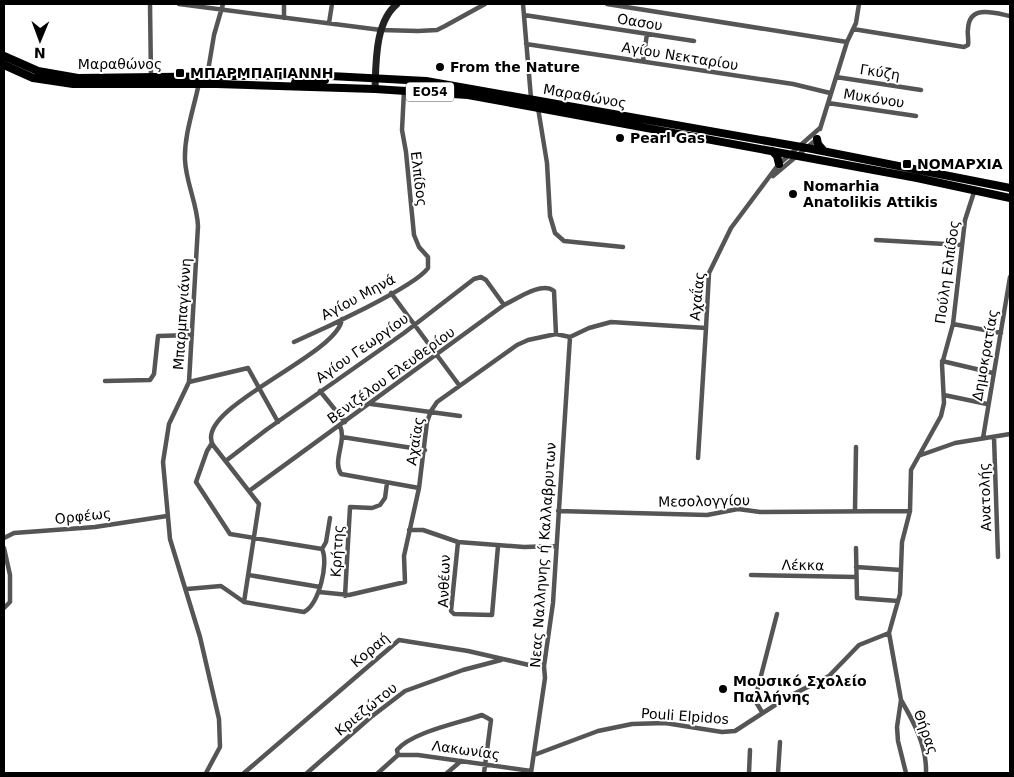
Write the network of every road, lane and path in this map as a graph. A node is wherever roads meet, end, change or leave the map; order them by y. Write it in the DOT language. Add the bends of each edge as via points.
graph roads {
  1 [pos="150,4"];
  2 [pos="179,4"];
  3 [pos="284,4"];
  4 [pos="332,4"];
  5 [pos="397,4"];
  6 [pos="485,4"];
  7 [pos="523,4"];
  8 [pos="607,4"];
  9 [pos="859,4"];
  10 [pos="222,6"];
  11 [pos="524,15"];
  12 [pos="1010,16"];
  13 [pos="284,18"];
  14 [pos="329,23"];
  15 [pos="853,29"];
  16 [pos="381,30"];
  17 [pos="647,34"];
  18 [pos="694,42"];
  19 [pos="847,42"];
  20 [pos="526,44"];
  21 [pos="4,56"];
  22 [pos="643,61"];
  23 [pos="4,65"];
  24 [pos="836,76"];
  25 [pos="150,77"];
  26 [pos="207,77"];
  27 [pos="376,81"];
  28 [pos="200,83"];
  29 [pos="404,90"];
  30 [pos="921,90"];
  31 [pos="830,93"];
  32 [pos="531,98"];
  33 [pos="828,103"];
  34 [pos="538,108"];
  35 [pos="916,116"];
  36 [pos="820,128"];
  37 [pos="817,139"];
  38 [pos="772,150"];
  39 [pos="798,151"];
  40 [pos="826,152"];
  41 [pos="779,164"];
  42 [pos="768,180"];
  43 [pos="977,181"];
  44 [pos="1010,188"];
  45 [pos="974,190"];
  46 [pos="1010,198"];
  47 [pos="876,240"];
  48 [pos="962,245"];
  49 [pos="623,247"];
  50 [pos="429,266"];
  51 [pos="1010,277"];
  52 [pos="391,293"];
  53 [pos="504,305"];
  54 [pos="342,319"];
  55 [pos="414,324"];
  56 [pos="953,324"];
  57 [pos="706,328"];
  58 [pos="1001,333"];
  59 [pos="556,334"];
  60 [pos="192,335"];
  61 [pos="572,336"];
  62 [pos="294,342"];
  63 [pos="438,354"];
  64 [pos="942,361"];
  65 [pos="993,373"];
  66 [pos="105,381"];
  67 [pos="189,382"];
  68 [pos="459,385"];
  69 [pos="260,389"];
  70 [pos="320,391"];
  71 [pos="944,395"];
  72 [pos="371,404"];
  73 [pos="987,404"];
  74 [pos="430,413"];
  75 [pos="460,416"];
  76 [pos="278,422"];
  77 [pos="345,422"];
  78 [pos="340,426"];
  79 [pos="1010,434"];
  80 [pos="342,437"];
  81 [pos="994,437"];
  82 [pos="983,438"];
  83 [pos="211,442"];
  84 [pos="856,447"];
  85 [pos="425,450"];
  86 [pos="919,456"];
  87 [pos="698,458"];
  88 [pos="227,460"];
  89 [pos="387,483"];
  90 [pos="419,488"];
  91 [pos="249,491"];
  92 [pos="558,511"];
  93 [pos="855,511"];
  94 [pos="910,511"];
  95 [pos="166,516"];
  96 [pos="330,518"];
  97 [pos="409,530"];
  98 [pos="4,538"];
  99 [pos="254,539"];
  100 [pos="458,542"];
  101 [pos="498,546"];
  102 [pos="555,546"];
  103 [pos="4,548"];
  104 [pos="856,548"];
  105 [pos="322,549"];
  106 [pos="998,556"];
  107 [pos="856,568"];
  108 [pos="901,570"];
  109 [pos="249,575"];
  110 [pos="750,575"];
  111 [pos="856,577"];
  112 [pos="187,589"];
  113 [pos="320,590"];
  114 [pos="345,596"];
  115 [pos="898,601"];
  116 [pos="244,602"];
  117 [pos="4,608"];
  118 [pos="777,614"];
  119 [pos="889,633"];
  120 [pos="505,659"];
  121 [pos="544,666"];
  122 [pos="901,700"];
  123 [pos="762,712"];
  124 [pos="780,742"];
  125 [pos="750,750"];
  126 [pos="398,755"];
  127 [pos="534,755"];
  128 [pos="461,761"];
  129 [pos="486,764"];
  130 [pos="531,772"];
  131 [pos="206,773"];
  132 [pos="244,773"];
  133 [pos="307,773"];
  134 [pos="378,773"];
  135 [pos="447,773"];
  136 [pos="484,773"];
  137 [pos="749,773"];
  138 [pos="778,773"];
  139 [pos="906,773"];
  140 [pos="926,773"];
  1 -- 25 [label="street"];
  2 -- 10 [label="street"];
  3 -- 13 [label="street"];
  4 -- 14 [label="street"];
  5 -- 16 [label="street" via="385,17"];
  6 -- 16 [label="street" via="437,30"];
  7 -- 11 [label="street"];
  8 -- 19 [label="street"];
  9 -- 15 [label="street"];
  10 -- 13 [label="street"];
  10 -- 26 [label="street"];
  11 -- 17 [label="street, Οασου"];
  11 -- 20 [label="street"];
  12 -- 15 [label="street" via="986,11 975,14 968,23 969,42 966,46"];
  13 -- 14 [label="street"];
  14 -- 16 [label="street"];
  15 -- 19 [label="street"];
  16 -- 27 [label="street"];
  17 -- 18 [label="street, Οασου"];
  17 -- 22 [label="street"];
  19 -- 24 [label="street"];
  20 -- 22 [label="street, Αγίου Νεκταρίου"];
  20 -- 32 [label="street"];
  21 -- 25 [label="main road, Μαραθώνος / ΕΟ54" via="61,76"];
  22 -- 31 [label="street, Αγίου Νεκταρίου" via="793,84"];
  23 -- 28 [label="main road, Μαραθώνος / ΕΟ54" via="33,78 66,84"];
  24 -- 30 [label="street, Γκύζη"];
  24 -- 31 [label="street"];
  25 -- 26 [label="main road, Μαραθώνος / ΕΟ54"];
  26 -- 27 [label="main road, Μαραθώνος / ΕΟ54"];
  27 -- 28 [label="main road, Μαραθώνος / ΕΟ54" via="283,86"];
  27 -- 29 [label="main road, Μαραθώνος / ΕΟ54"];
  27 -- 32 [label="main road, Μαραθώνος / ΕΟ54" via="435,82"];
  28 -- 60 [label="street, Μπαρμπαγιάννη" via="185,153 198,226"];
  29 -- 34 [label="main road, Μαραθώνος / ΕΟ54" via="468,95"];
  29 -- 50 [label="street, Ελπίδος" via="403,143 414,235 428,258"];
  31 -- 33 [label="street"];
  32 -- 39 [label="main road, Μαραθώνος / ΕΟ54"];
  33 -- 35 [label="street, Μυκόνου"];
  33 -- 36 [label="street"];
  34 -- 38 [label="main road, Μαραθώνος / ΕΟ54"];
  34 -- 49 [label="street" via="554,233 564,241"];
  36 -- 37 [label="street"];
  36 -- 39 [label="street"];
  37 -- 39 [label="street"];
  37 -- 40 [label="main road"];
  38 -- 39 [label="main road, Μαραθώνος / ΕΟ54"];
  38 -- 41 [label="main road"];
  39 -- 40 [label="main road, Μαραθώνος / ΕΟ54"];
  39 -- 41 [label="street, Αχαΐας"];
  39 -- 42 [label="street, Αχαΐας"];
  39 -- 45 [label="main road, Μαραθώνος / ΕΟ54"];
  40 -- 43 [label="main road, Μαραθώνος / ΕΟ54"];
  41 -- 42 [label="street, Αχαΐας"];
  42 -- 57 [label="street, Αχαΐας" via="731,228 711,268"];
  43 -- 44 [label="main road, Μαραθώνος / ΕΟ54"];
  43 -- 45 [label="street, Πούλη Ελπίδος"];
  45 -- 46 [label="main road, Μαραθώνος / ΕΟ54"];
  45 -- 48 [label="street, Πούλη Ελπίδος"];
  47 -- 48 [label="street"];
  48 -- 56 [label="street, Πούλη Ελπίδος"];
  50 -- 52 [label="street, Αγίου Μηνά" via="425,272"];
  51 -- 58 [label="street, Δημοκρατίας"];
  52 -- 54 [label="street, Αγίου Μηνά"];
  52 -- 55 [label="street"];
  53 -- 55 [label="street, Αγίου Γεωργίου" via="488,281 478,278"];
  53 -- 59 [label="street, Βενιζέλου Ελευθερίου" via="538,289 550,288 555,294"];
  53 -- 63 [label="street, Βενιζέλου Ελευθερίου"];
  54 -- 62 [label="street, Αγίου Μηνά"];
  54 -- 69 [label="street" via="340,327 330,337"];
  55 -- 63 [label="street"];
  55 -- 70 [label="street, Αγίου Γεωργίου"];
  56 -- 58 [label="street"];
  56 -- 64 [label="street, Πούλη Ελπίδος"];
  57 -- 61 [label="street, Αχαΐας" via="611,322 598,324"];
  57 -- 87 [label="street"];
  58 -- 65 [label="street, Δημοκρατίας"];
  59 -- 61 [label="street, Αχαϊας"];
  59 -- 68 [label="street, Αχαϊας" via="519,344"];
  60 -- 66 [label="street" via="158,336 154,374 150,380"];
  60 -- 67 [label="street, Μπαρμπαγιάννη"];
  61 -- 92 [label="street, Νεας Nαλληνης ή Καλλαβρυτων"];
  63 -- 68 [label="street"];
  63 -- 72 [label="street, Βενιζέλου Ελευθερίου"];
  64 -- 65 [label="street"];
  64 -- 71 [label="street, Πούλη Ελπίδος"];
  65 -- 73 [label="street, Δημοκρατίας"];
  67 -- 69 [label="street" via="248,368"];
  67 -- 95 [label="street, Μπαρμπαγιάννη" via="169,424 164,446"];
  68 -- 74 [label="street, Αχαϊας" via="437,402"];
  69 -- 76 [label="street"];
  69 -- 83 [label="street" via="221,417 214,426"];
  70 -- 76 [label="street, Αγίου Γεωργίου"];
  70 -- 77 [label="street"];
  71 -- 73 [label="street"];
  71 -- 86 [label="street" via="938,423"];
  72 -- 74 [label="street"];
  72 -- 77 [label="street, Βενιζέλου Ελευθερίου"];
  73 -- 82 [label="street, Δημοκρατίας"];
  74 -- 75 [label="street"];
  74 -- 85 [label="street, Αχαϊας"];
  76 -- 88 [label="street, Αγίου Γεωργίου"];
  77 -- 78 [label="street, Βενιζέλου Ελευθερίου"];
  78 -- 80 [label="street"];
  78 -- 91 [label="street, Βενιζέλου Ελευθερίου"];
  79 -- 81 [label="street"];
  80 -- 85 [label="street"];
  80 -- 89 [label="street" via="340,474"];
  81 -- 82 [label="street"];
  81 -- 106 [label="street, Ανατολής"];
  82 -- 86 [label="street" via="944,446"];
  83 -- 88 [label="street"];
  83 -- 99 [label="street" via="196,484 230,534"];
  84 -- 93 [label="street"];
  85 -- 90 [label="street, Αχαϊας"];
  86 -- 94 [label="street" via="911,470"];
  88 -- 91 [label="street"];
  89 -- 90 [label="street"];
  89 -- 114 [label="street, Κρήτης" via="385,498 380,505 350,507"];
  90 -- 97 [label="street, Αχαϊας"];
  91 -- 99 [label="street" via="259,506"];
  92 -- 93 [label="street, Μεσολογγίου" via="708,515 738,509 760,512"];
  92 -- 102 [label="street, Νεας Nαλληνης ή Καλλαβρυτων"];
  93 -- 94 [label="street, Μεσολογγίου"];
  94 -- 108 [label="street" via="902,542"];
  95 -- 98 [label="street, Ορφέως" via="94,527 14,533"];
  95 -- 112 [label="street, Μπαρμπαγιάννη" via="170,539"];
  96 -- 105 [label="street"];
  97 -- 100 [label="street" via="423,530"];
  97 -- 114 [label="street, Αχαϊας" via="404,556 405,582"];
  99 -- 105 [label="street"];
  99 -- 109 [label="street"];
  100 -- 101 [label="street, Ανθέων"];
  100 -- 101 [label="street, Ανθέων" via="454,614 492,615"];
  101 -- 102 [label="street, Ανθέων"];
  102 -- 121 [label="street, Νεας Nαλληνης ή Καλλαβρυτων" via="553,603"];
  103 -- 117 [label="street" via="11,583 10,602"];
  104 -- 107 [label="street"];
  105 -- 113 [label="street"];
  107 -- 108 [label="street"];
  107 -- 111 [label="street"];
  108 -- 115 [label="street"];
  109 -- 113 [label="street"];
  109 -- 116 [label="street"];
  110 -- 111 [label="street, Λέκκα"];
  111 -- 115 [label="street" via="858,599"];
  112 -- 116 [label="street" via="221,586"];
  112 -- 131 [label="street, Μπαρμπαγιάννη" via="214,691 220,733 217,755"];
  113 -- 114 [label="street"];
  113 -- 116 [label="street" via="313,606 300,612"];
  115 -- 119 [label="street"];
  118 -- 123 [label="street" via="756,695"];
  119 -- 122 [label="street, Θήρας"];
  119 -- 123 [label="street, Pouli Elpidos" via="859,645 824,679"];
  120 -- 121 [label="street, Κοραή"];
  120 -- 132 [label="street, Κοραή" via="405,640 396,642"];
  120 -- 133 [label="street, Κριεζώτου" via="463,670 405,692 370,717"];
  121 -- 127 [label="street, Νεας Nαλληνης ή Καλλαβρυτων"];
  122 -- 139 [label="street, Θήρας" via="897,728 900,756"];
  122 -- 140 [label="street, Θήρας" via="922,743"];
  123 -- 127 [label="street, Pouli Elpidos" via="729,733 665,723 632,724 598,731"];
  124 -- 138 [label="street"];
  125 -- 137 [label="street"];
  126 -- 128 [label="street, Λακωνίας"];
  126 -- 129 [label="street" via="397,750 402,744 482,715 491,720"];
  126 -- 134 [label="street"];
  127 -- 130 [label="street, Νεας Nαλληνης ή Καλλαβρυτων"];
  128 -- 129 [label="street, Λακωνίας"];
  128 -- 135 [label="street"];
  129 -- 130 [label="street, Λακωνίας"];
  129 -- 136 [label="street"];
}
